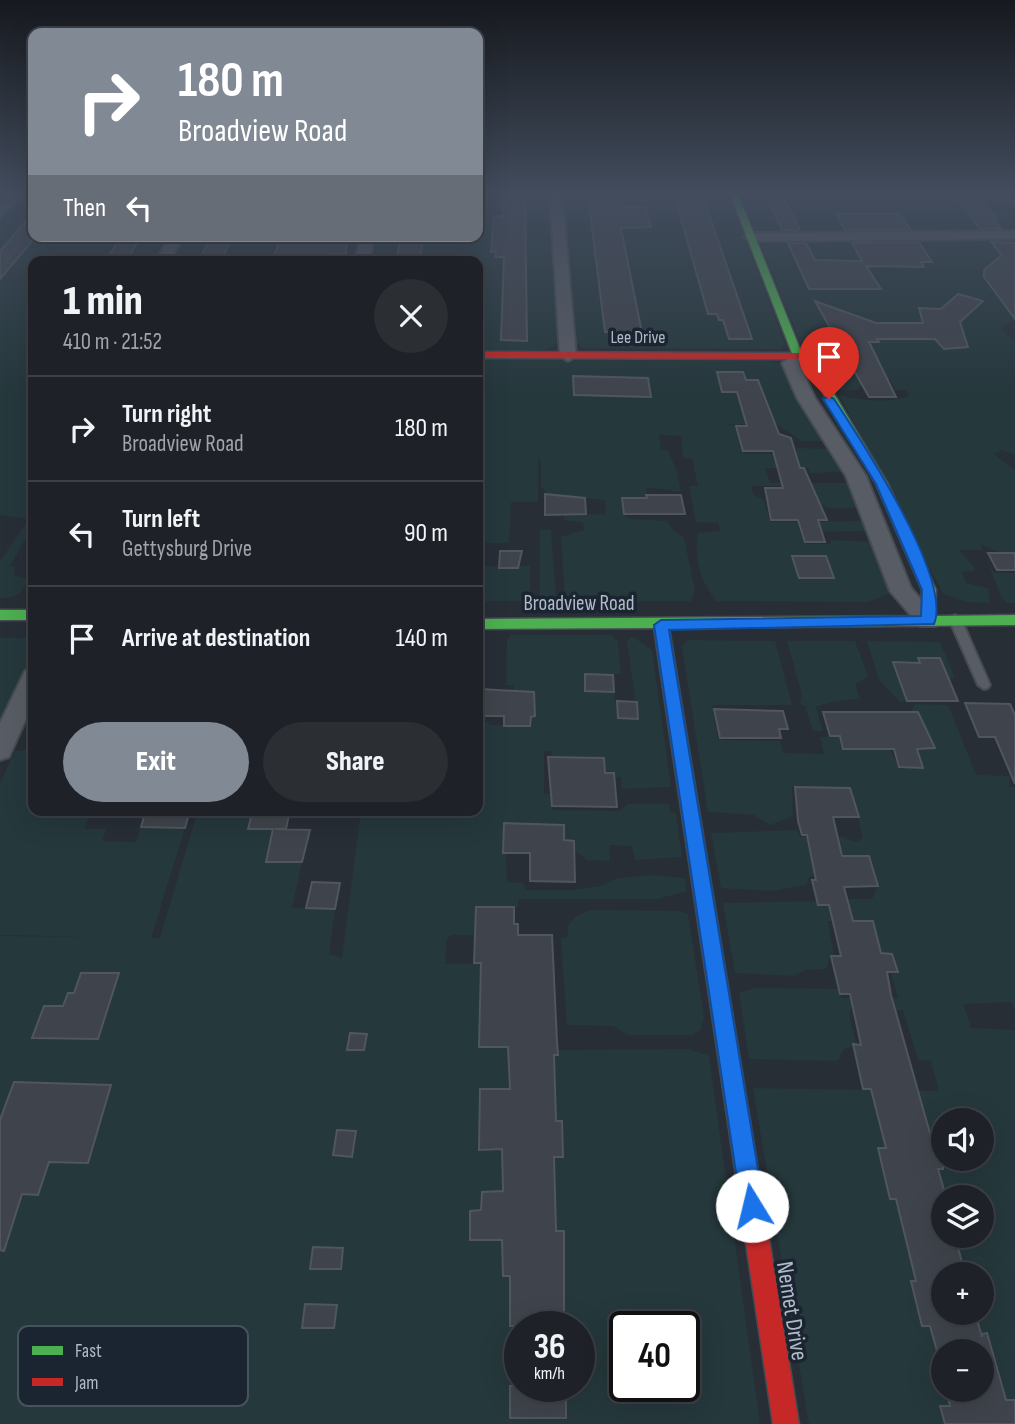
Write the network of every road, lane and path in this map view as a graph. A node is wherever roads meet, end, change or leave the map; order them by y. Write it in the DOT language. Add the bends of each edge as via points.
graph roads {
  1 [pos="561,260"];
  2 [pos="760,260"];
  3 [pos="483,355"];
  4 [pos="568,356"];
  5 [pos="798,356"];
  6 [pos="0,615"];
  7 [pos="28,615"];
  8 [pos="955,619"];
  9 [pos="1015,620"];
  10 [pos="929,621"];
  11 [pos="483,624"];
  12 [pos="661,625"];
  13 [pos="984,685"];
  14 [pos="28,688"];
  15 [pos="0,750"];
  16 [pos="786,1424"];
  1 -- 4 [label="street"];
  2 -- 5 [label="street"];
  3 -- 4 [label="street, Lee Drive"];
  4 -- 5 [label="street, Lee Drive"];
  5 -- 10 [label="street" via="790,363 806,398 856,476 901,591"];
  6 -- 7 [label="street"];
  8 -- 9 [label="street, Broadview Road"];
  8 -- 10 [label="street, Broadview Road"];
  8 -- 13 [label="lane"];
  10 -- 12 [label="street, Broadview Road"];
  11 -- 12 [label="street, Broadview Road"];
  12 -- 16 [label="street, Nemet Drive"];
  14 -- 15 [label="street"];
}
